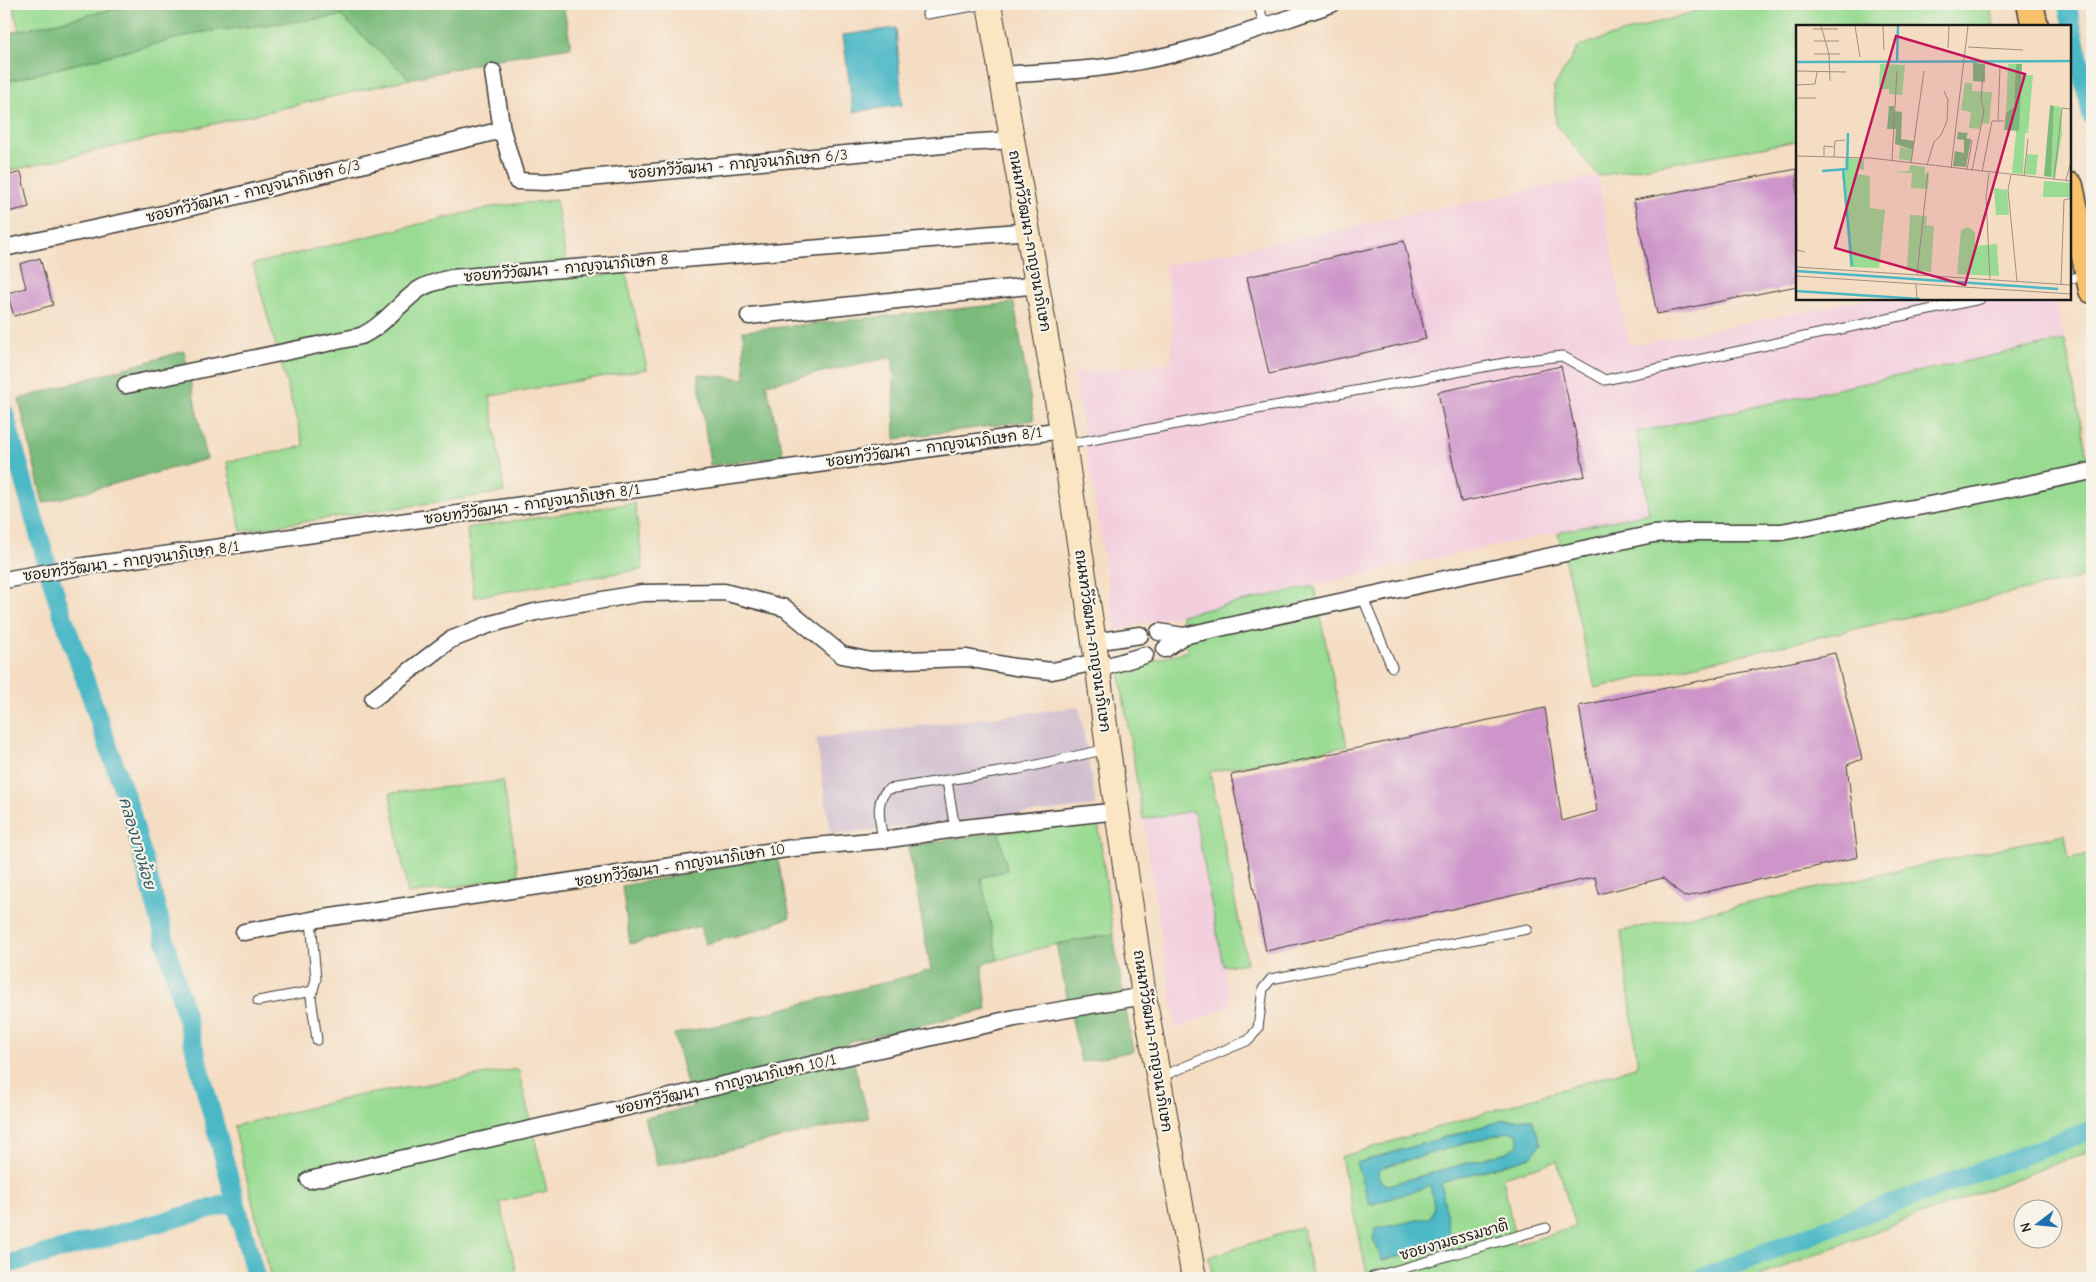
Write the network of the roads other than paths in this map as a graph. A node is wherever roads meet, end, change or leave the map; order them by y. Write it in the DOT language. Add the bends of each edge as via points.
graph roads {
  1 [pos="988,4"];
  2 [pos="1258,4"];
  3 [pos="1332,4"];
  4 [pos="2030,4"];
  5 [pos="927,14"];
  6 [pos="2035,25"];
  7 [pos="1265,26"];
  8 [pos="493,72"];
  9 [pos="1002,75"];
  10 [pos="502,130"];
  11 [pos="1013,140"];
  12 [pos="2071,193"];
  13 [pos="1028,231"];
  14 [pos="4,248"];
  15 [pos="2084,281"];
  16 [pos="1038,285"];
  17 [pos="1975,300"];
  18 [pos="749,316"];
  19 [pos="126,385"];
  20 [pos="1063,438"];
  21 [pos="2092,471"];
  22 [pos="4,580"];
  23 [pos="1362,596"];
  24 [pos="1159,632"];
  25 [pos="1140,635"];
  26 [pos="1183,636"];
  27 [pos="1165,649"];
  28 [pos="1146,655"];
  29 [pos="1097,658"];
  30 [pos="1392,667"];
  31 [pos="372,699"];
  32 [pos="1108,749"];
  33 [pos="947,781"];
  34 [pos="1118,811"];
  35 [pos="955,829"];
  36 [pos="883,840"];
  37 [pos="311,920"];
  38 [pos="1527,929"];
  39 [pos="244,932"];
  40 [pos="313,991"];
  41 [pos="1144,996"];
  42 [pos="258,1002"];
  43 [pos="317,1040"];
  44 [pos="1159,1078"];
  45 [pos="309,1180"];
  46 [pos="1546,1228"];
  47 [pos="1194,1278"];
  48 [pos="1369,1278"];
  1 -- 5 [label="lane"];
  1 -- 9 [label="street, ถนนทวีวัฒนา-กาญจนาภิเษก"];
  2 -- 7 [label="lane"];
  3 -- 7 [label="street"];
  4 -- 6 [label="main road"];
  7 -- 9 [label="street" via="1230,39 1130,63"];
  8 -- 10 [label="street, ซอยทวีวัฒนา - กาญจนาภิเษก 6/3"];
  9 -- 11 [label="street, ถนนทวีวัฒนา-กาญจนาภิเษก"];
  10 -- 11 [label="street, ซอยทวีวัฒนา - กาญจนาภิเษก 6/3" via="517,181 546,182"];
  10 -- 14 [label="street, ซอยทวีวัฒนา - กาญจนาภิเษก 6/3" via="172,212"];
  11 -- 13 [label="street, ถนนทวีวัฒนา-กาญจนาภิเษก"];
  12 -- 15 [label="main road"];
  13 -- 16 [label="street, ถนนทวีวัฒนา-กาญจนาภิเษก"];
  13 -- 19 [label="street, ซอยทวีวัฒนา - กาญจนาภิเษก 8" via="451,278 419,289 361,336"];
  16 -- 18 [label="street"];
  16 -- 20 [label="street, ถนนทวีวัฒนา-กาญจนาภิเษก"];
  17 -- 20 [label="lane" via="1605,380 1562,356 1510,362"];
  20 -- 22 [label="street, ซอยทวีวัฒนา - กาญจนาภิเษก 8/1" via="84,566"];
  20 -- 29 [label="street, ถนนทวีวัฒนา-กาญจนาภิเษก"];
  21 -- 23 [label="street" via="1781,532 1653,534"];
  23 -- 26 [label="street"];
  23 -- 30 [label="lane"];
  24 -- 26 [label="street"];
  25 -- 29 [label="street"];
  26 -- 27 [label="street"];
  28 -- 29 [label="street"];
  29 -- 31 [label="street" via="1052,671 967,658 871,660 842,656 786,608 724,592 642,593 535,612 450,640"];
  29 -- 32 [label="street, ถนนทวีวัฒนา-กาญจนาภิเษก"];
  32 -- 33 [label="lane"];
  32 -- 34 [label="street, ถนนทวีวัฒนา-กาญจนาภิเษก"];
  33 -- 35 [label="lane"];
  33 -- 36 [label="lane" via="884,792 879,806"];
  34 -- 35 [label="street, ซอยทวีวัฒนา - กาญจนาภิเษก 10"];
  34 -- 41 [label="street, ถนนทวีวัฒนา-กาญจนาภิเษก"];
  35 -- 36 [label="street, ซอยทวีวัฒนา - กาญจนาภิเษก 10"];
  36 -- 37 [label="street, ซอยทวีวัฒนา - กาญจนาภิเษก 10" via="794,848"];
  37 -- 39 [label="street, ซอยทวีวัฒนา - กาญจนาภิเษก 10"];
  37 -- 40 [label="lane" via="316,979"];
  38 -- 44 [label="lane" via="1271,979 1263,989 1258,1028 1249,1040"];
  40 -- 42 [label="lane"];
  40 -- 43 [label="lane" via="312,1011"];
  41 -- 44 [label="street, ถนนทวีวัฒนา-กาญจนาภิเษก"];
  41 -- 45 [label="street, ซอยทวีวัฒนา - กาญจนาภิเษก 10/1" via="1014,1018"];
  44 -- 47 [label="street, ถนนทวีวัฒนา-กาญจนาภิเษก"];
  46 -- 48 [label="lane, ซอยงามธรรมชาติ"];
}
